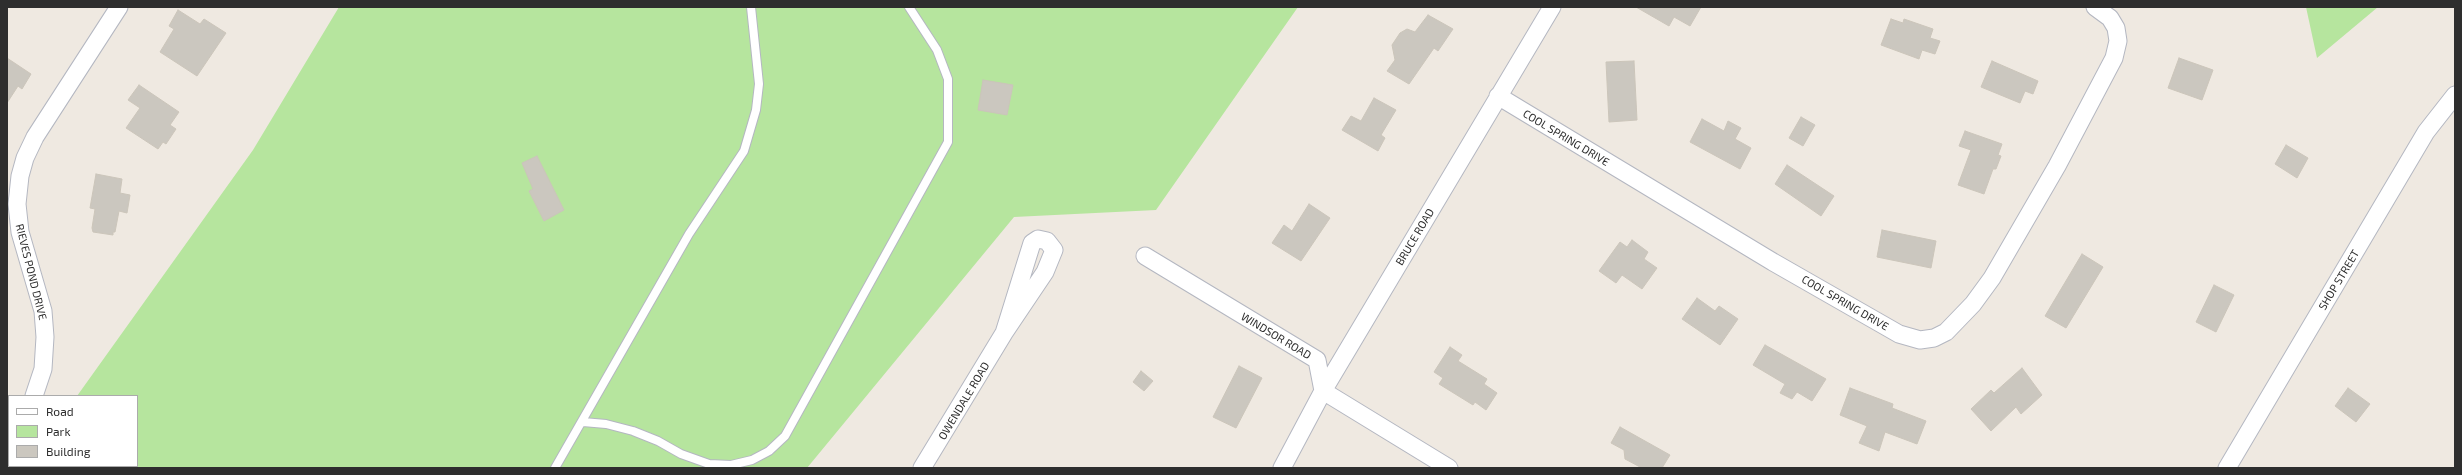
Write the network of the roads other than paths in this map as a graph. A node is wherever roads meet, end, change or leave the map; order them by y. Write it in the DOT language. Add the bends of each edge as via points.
graph roads {
  1 [pos="120,7"];
  2 [pos="751,7"];
  3 [pos="909,7"];
  4 [pos="1552,7"];
  5 [pos="2095,7"];
  6 [pos="2455,95"];
  7 [pos="1498,96"];
  8 [pos="12,190"];
  9 [pos="1145,256"];
  10 [pos="1004,333"];
  11 [pos="1324,391"];
  12 [pos="34,395"];
  13 [pos="583,422"];
  14 [pos="555,468"];
  15 [pos="922,468"];
  16 [pos="1282,468"];
  17 [pos="1449,468"];
  18 [pos="2227,468"];
  1 -- 8 [label="street, RIEVES POND DRIVE" via="35,137"];
  2 -- 13 [label="lane" via="759,84 756,110 744,151 689,234"];
  3 -- 13 [label="lane" via="937,50 948,79 948,142 785,436 769,451 752,460 731,465 709,464 633,431 606,424"];
  4 -- 7 [label="street, BRUCE ROAD"];
  5 -- 7 [label="street, COOL SPRING DRIVE" via="2110,18 2116,28 2118,41 2114,58 1992,278 1973,304 1946,332 1934,338 1920,340 1899,334 1819,289"];
  6 -- 18 [label="street, SHOP STREET" via="2426,132"];
  7 -- 11 [label="street, BRUCE ROAD"];
  8 -- 12 [label="street, RIEVES POND DRIVE" via="20,232 43,310 46,337 42,369"];
  9 -- 11 [label="street, WINDSOR ROAD" via="1317,360"];
  10 -- 10 [label="street, OWENDALE ROAD" via="1032,243 1038,239 1047,241 1054,250 1052,258"];
  10 -- 15 [label="street, OWENDALE ROAD"];
  11 -- 16 [label="street, BRUCE ROAD"];
  11 -- 17 [label="street"];
  13 -- 14 [label="lane"];
}
